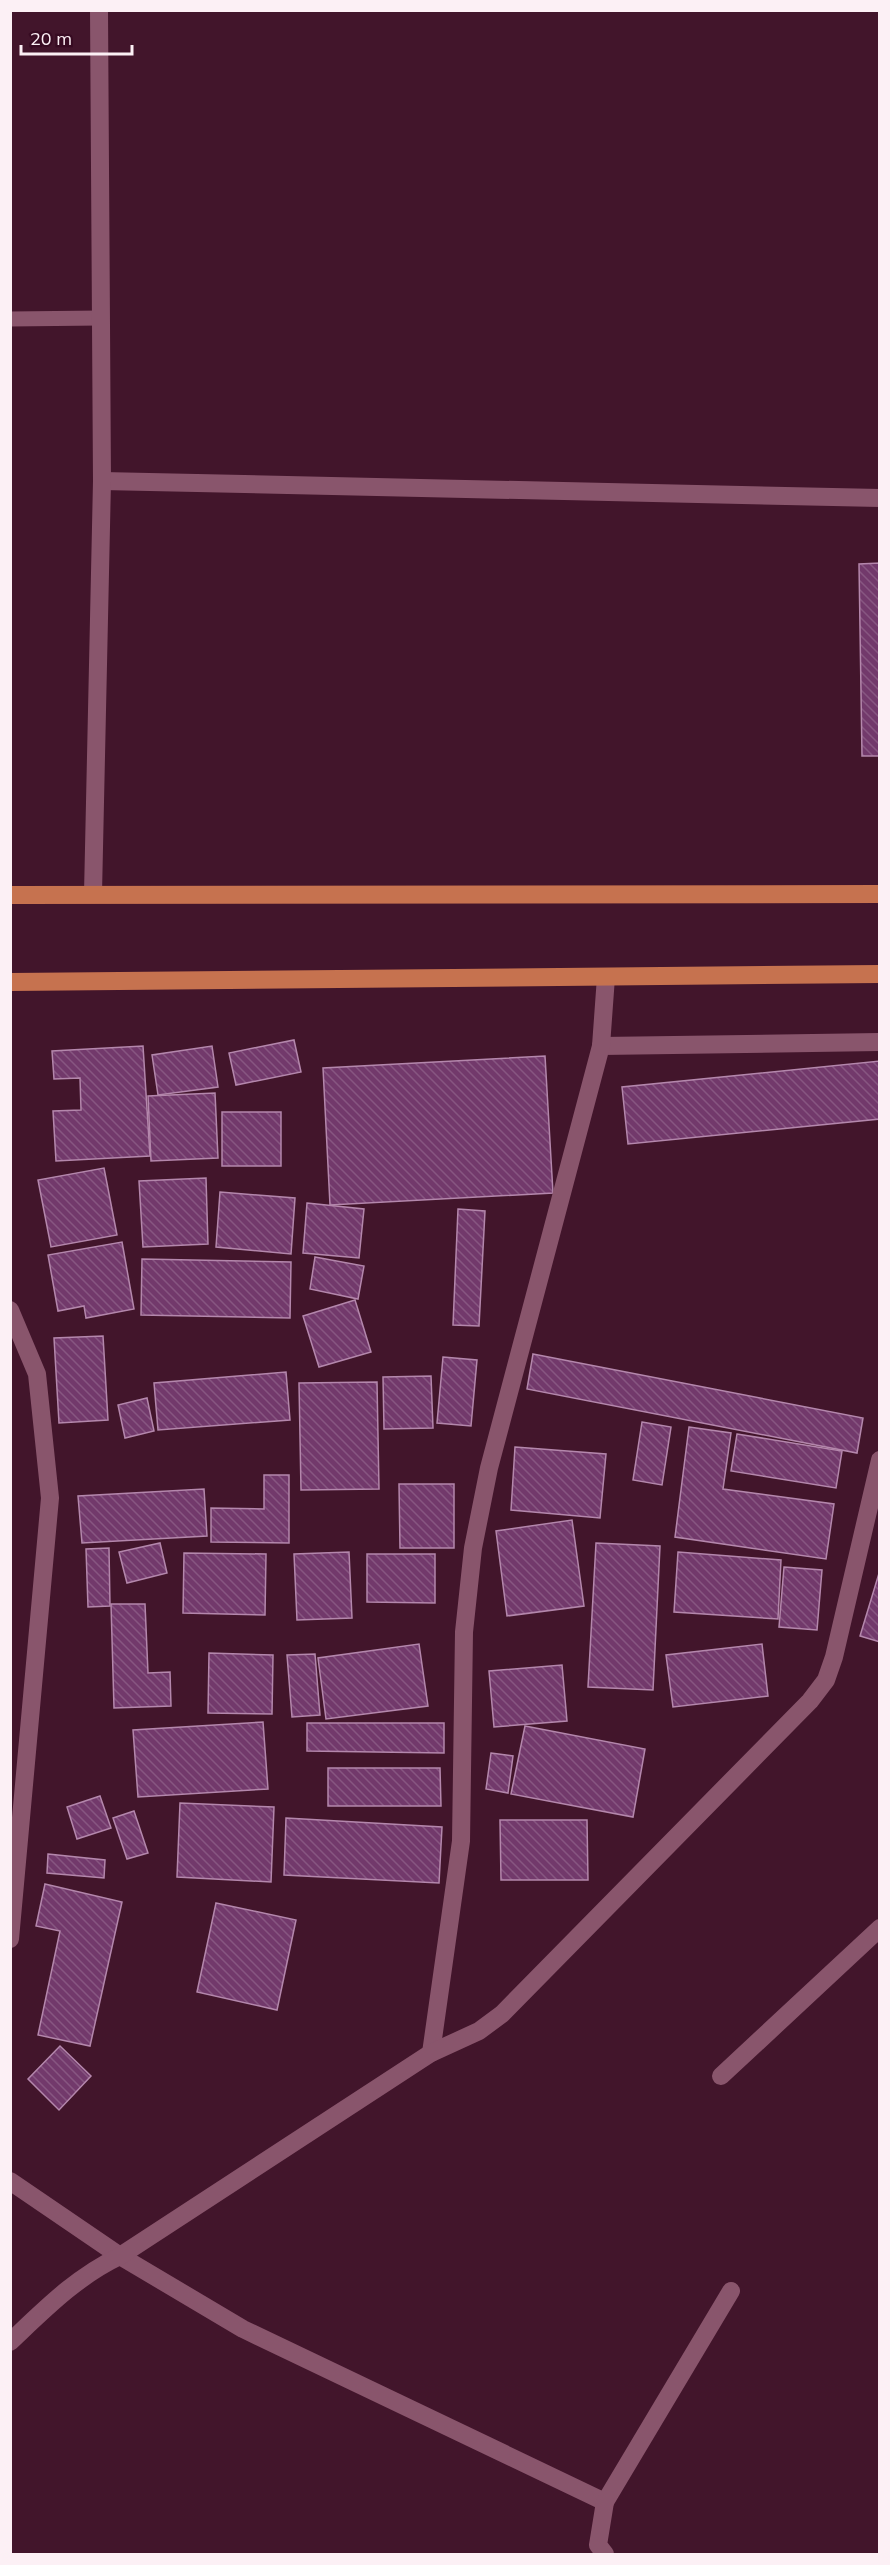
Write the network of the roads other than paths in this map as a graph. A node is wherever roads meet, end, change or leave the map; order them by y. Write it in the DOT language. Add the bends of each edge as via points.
graph roads {
  1 [pos="99,10"];
  2 [pos="101,318"];
  3 [pos="10,319"];
  4 [pos="102,481"];
  5 [pos="879,498"];
  6 [pos="93,894"];
  7 [pos="879,894"];
  8 [pos="10,895"];
  9 [pos="879,974"];
  10 [pos="606,977"];
  11 [pos="10,982"];
  12 [pos="879,1042"];
  13 [pos="602,1046"];
  14 [pos="10,1310"];
  15 [pos="879,1460"];
  16 [pos="879,1928"];
  17 [pos="10,1939"];
  18 [pos="431,2053"];
  19 [pos="721,2076"];
  20 [pos="10,2181"];
  21 [pos="120,2256"];
  22 [pos="731,2292"];
  23 [pos="10,2342"];
  24 [pos="605,2502"];
  25 [pos="598,2551"];
  1 -- 2 [label="street"];
  2 -- 3 [label="lane"];
  2 -- 4 [label="street"];
  4 -- 5 [label="street"];
  4 -- 6 [label="street"];
  6 -- 7 [label="main road"];
  6 -- 8 [label="main road"];
  9 -- 10 [label="main road"];
  10 -- 11 [label="main road"];
  10 -- 13 [label="street"];
  12 -- 13 [label="street"];
  13 -- 18 [label="street" via="489,1468 473,1548 464,1632 461,1841"];
  14 -- 17 [label="street" via="38,1374 50,1498"];
  15 -- 18 [label="street" via="826,1680 810,1701 502,2014 479,2031"];
  16 -- 19 [label="street"];
  18 -- 21 [label="street"];
  20 -- 21 [label="street"];
  21 -- 23 [label="street" via="75,2282"];
  21 -- 24 [label="street" via="243,2329"];
  22 -- 24 [label="street"];
  24 -- 25 [label="street"];
}
